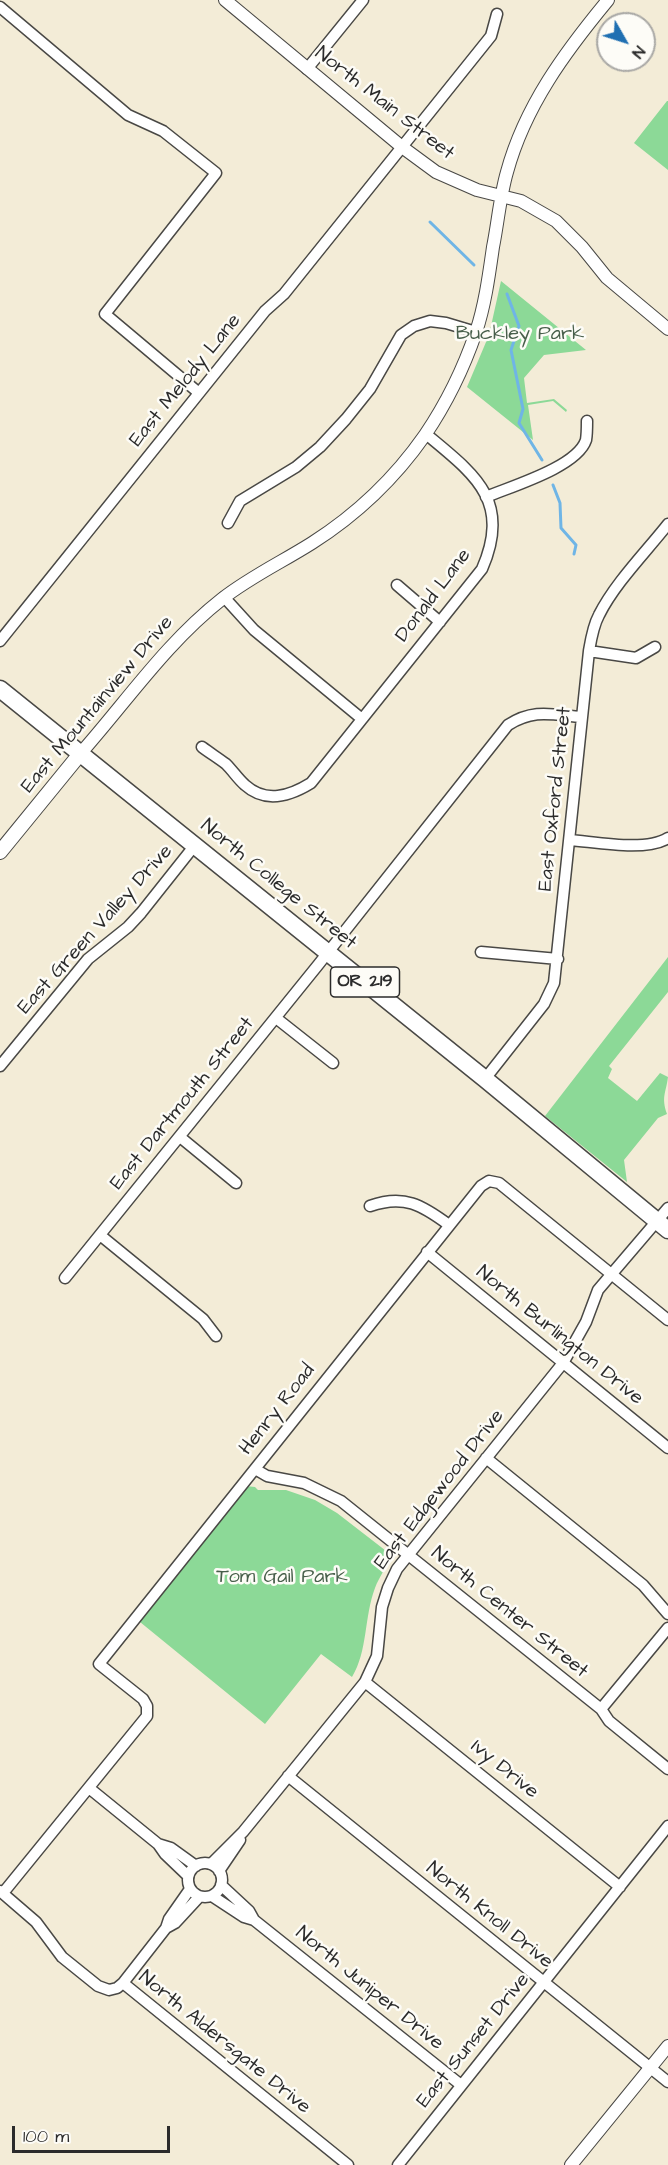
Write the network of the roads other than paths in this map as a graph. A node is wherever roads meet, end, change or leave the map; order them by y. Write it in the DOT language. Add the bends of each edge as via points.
graph roads {
  1 [pos="225,0"];
  2 [pos="363,0"];
  3 [pos="608,0"];
  4 [pos="0,7"];
  5 [pos="497,14"];
  6 [pos="307,69"];
  7 [pos="402,147"];
  8 [pos="502,196"];
  9 [pos="668,329"];
  10 [pos="476,332"];
  11 [pos="199,393"];
  12 [pos="587,421"];
  13 [pos="426,434"];
  14 [pos="486,497"];
  15 [pos="228,523"];
  16 [pos="668,524"];
  17 [pos="398,585"];
  18 [pos="224,597"];
  19 [pos="440,621"];
  20 [pos="0,641"];
  21 [pos="655,647"];
  22 [pos="589,651"];
  23 [pos="0,689"];
  24 [pos="582,717"];
  25 [pos="362,719"];
  26 [pos="202,747"];
  27 [pos="80,754"];
  28 [pos="668,838"];
  29 [pos="570,840"];
  30 [pos="195,845"];
  31 [pos="0,852"];
  32 [pos="328,952"];
  33 [pos="481,952"];
  34 [pos="558,959"];
  35 [pos="276,1018"];
  36 [pos="333,1063"];
  37 [pos="0,1066"];
  38 [pos="485,1078"];
  39 [pos="180,1137"];
  40 [pos="236,1183"];
  41 [pos="370,1206"];
  42 [pos="664,1219"];
  43 [pos="449,1225"];
  44 [pos="100,1235"];
  45 [pos="427,1252"];
  46 [pos="611,1274"];
  47 [pos="65,1278"];
  48 [pos="668,1320"];
  49 [pos="216,1336"];
  50 [pos="563,1363"];
  51 [pos="668,1448"];
  52 [pos="486,1458"];
  53 [pos="255,1468"];
  54 [pos="408,1554"];
  55 [pos="668,1614"];
  56 [pos="668,1628"];
  57 [pos="366,1682"];
  58 [pos="601,1709"];
  59 [pos="668,1769"];
  60 [pos="288,1776"];
  61 [pos="89,1788"];
  62 [pos="668,1826"];
  63 [pos="158,1844"];
  64 [pos="196,1866"];
  65 [pos="215,1868"];
  66 [pos="188,1876"];
  67 [pos="221,1885"];
  68 [pos="620,1887"];
  69 [pos="190,1889"];
  70 [pos="2,1892"];
  71 [pos="212,1896"];
  72 [pos="199,1897"];
  73 [pos="254,1920"];
  74 [pos="166,1928"];
  75 [pos="123,1983"];
  76 [pos="543,1983"];
  77 [pos="668,2046"];
  78 [pos="650,2068"];
  79 [pos="668,2082"];
  80 [pos="461,2085"];
  81 [pos="348,2165"];
  82 [pos="398,2165"];
  83 [pos="571,2165"];
  1 -- 6 [label="street, North Main Street"];
  2 -- 6 [label="street"];
  3 -- 8 [label="street, East Mountainview Drive" via="568,49 537,99 518,137"];
  4 -- 11 [label="street" via="129,116 163,131 216,173 105,315"];
  5 -- 7 [label="street, East Melody Lane" via="491,36"];
  6 -- 7 [label="street, North Main Street"];
  7 -- 8 [label="street, North Main Street" via="436,172"];
  7 -- 11 [label="street, East Melody Lane"];
  8 -- 9 [label="street, North Main Street" via="535,207 556,220 607,278"];
  8 -- 10 [label="street, East Mountainview Drive"];
  10 -- 13 [label="street, East Mountainview Drive"];
  10 -- 15 [label="street" via="430,321 401,335 370,389 346,419 296,466 240,501"];
  11 -- 20 [label="street, East Melody Lane"];
  12 -- 14 [label="street" via="585,441 574,456"];
  13 -- 14 [label="street, Donald Lane" via="466,468"];
  13 -- 18 [label="street, East Mountainview Drive" via="400,467 347,518"];
  14 -- 19 [label="street, Donald Lane" via="493,521 488,554 482,569"];
  16 -- 22 [label="street, East Oxford Street" via="609,597 598,616"];
  17 -- 19 [label="street"];
  18 -- 25 [label="street" via="254,630"];
  18 -- 27 [label="street, East Mountainview Drive" via="173,643"];
  19 -- 25 [label="street, Donald Lane"];
  21 -- 22 [label="street" via="636,658"];
  22 -- 24 [label="street, East Oxford Street"];
  23 -- 27 [label="main road, North College Street / OR 219"];
  24 -- 29 [label="street, East Oxford Street"];
  24 -- 32 [label="street, East Dartmouth Street" via="534,713 508,725"];
  25 -- 26 [label="street, Donald Lane" via="311,783 296,793 279,797 263,796 248,787"];
  27 -- 30 [label="main road, North College Street / OR 219"];
  27 -- 31 [label="main road, East Mountainview Drive"];
  28 -- 29 [label="street" via="650,845"];
  29 -- 34 [label="street, East Oxford Street"];
  30 -- 32 [label="main road, North College Street / OR 219"];
  30 -- 37 [label="street, East Green Valley Drive" via="128,927 88,959"];
  32 -- 35 [label="street, East Dartmouth Street"];
  32 -- 38 [label="main road, North College Street / OR 219"];
  33 -- 34 [label="street"];
  34 -- 38 [label="street, East Oxford Street" via="554,983 544,1004"];
  35 -- 36 [label="street"];
  35 -- 39 [label="street, East Dartmouth Street"];
  38 -- 42 [label="main road, North College Street / OR 219"];
  39 -- 40 [label="street"];
  39 -- 44 [label="street, East Dartmouth Street"];
  41 -- 43 [label="street" via="394,1200 408,1202 426,1208"];
  42 -- 46 [label="street, East Edgewood Drive"];
  43 -- 45 [label="street, Henry Road"];
  43 -- 46 [label="street, Henry Road" via="481,1186 489,1181 499,1183"];
  44 -- 47 [label="street, East Dartmouth Street"];
  44 -- 49 [label="street" via="203,1319"];
  45 -- 50 [label="street, North Burlington Drive"];
  45 -- 53 [label="street, Henry Road"];
  46 -- 48 [label="street"];
  46 -- 50 [label="street, East Edgewood Drive" via="598,1290"];
  50 -- 51 [label="street, North Burlington Drive"];
  50 -- 52 [label="street, East Edgewood Drive"];
  52 -- 54 [label="street, East Edgewood Drive"];
  52 -- 55 [label="street" via="636,1580"];
  53 -- 54 [label="street, North Center Street" via="267,1476 304,1483 341,1501"];
  53 -- 61 [label="street, Henry Road" via="99,1664 142,1698 147,1716"];
  54 -- 57 [label="street, East Edgewood Drive" via="388,1588 377,1656"];
  54 -- 58 [label="street, North Center Street"];
  56 -- 58 [label="street"];
  57 -- 60 [label="street, East Edgewood Drive"];
  57 -- 68 [label="street, Ivy Drive"];
  58 -- 59 [label="street, North Center Street" via="609,1721"];
  60 -- 65 [label="street, East Edgewood Drive"];
  60 -- 76 [label="street, North Knoll Drive"];
  61 -- 63 [label="street"];
  61 -- 70 [label="street"];
  62 -- 68 [label="street, East Sunset Drive"];
  63 -- 64 [label="street" via="171,1848"];
  63 -- 66 [label="street"];
  64 -- 65 [label="street"];
  64 -- 66 [label="street"];
  65 -- 67 [label="street"];
  66 -- 69 [label="street"];
  67 -- 71 [label="street"];
  67 -- 73 [label="street, North Juniper Drive"];
  68 -- 76 [label="street, East Sunset Drive"];
  69 -- 72 [label="street"];
  69 -- 74 [label="street"];
  70 -- 75 [label="street, North Aldersgate Drive" via="36,1922 62,1957 98,1986 109,1990"];
  71 -- 72 [label="street"];
  71 -- 73 [label="street, North Juniper Drive"];
  72 -- 74 [label="street"];
  73 -- 80 [label="street, North Juniper Drive"];
  74 -- 75 [label="street"];
  75 -- 81 [label="street, North Aldersgate Drive"];
  76 -- 78 [label="street, North Knoll Drive"];
  76 -- 80 [label="street, East Sunset Drive"];
  77 -- 78 [label="street"];
  78 -- 79 [label="street, North Knoll Drive"];
  78 -- 83 [label="street"];
  80 -- 82 [label="street, East Sunset Drive"];
}
